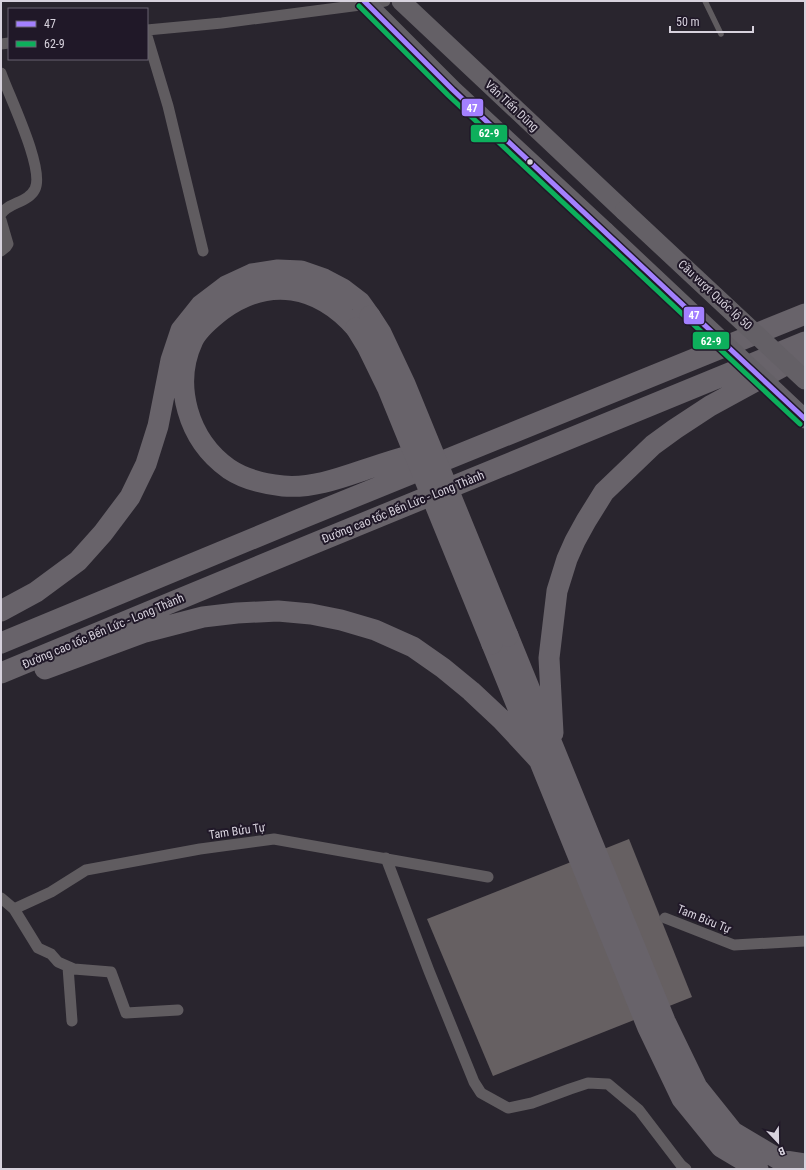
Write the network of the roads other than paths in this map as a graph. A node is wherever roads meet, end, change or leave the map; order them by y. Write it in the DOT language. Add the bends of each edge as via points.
graph roads {
  1 [pos="401,1"];
  2 [pos="705,1"];
  3 [pos="372,2"];
  4 [pos="148,30"];
  5 [pos="721,34"];
  6 [pos="148,39"];
  7 [pos="1,73"];
  8 [pos="624,211"];
  9 [pos="1,214"];
  10 [pos="1,220"];
  11 [pos="1,251"];
  12 [pos="203,251"];
  13 [pos="805,314"];
  14 [pos="363,322"];
  15 [pos="805,342"];
  16 [pos="805,354"];
  17 [pos="805,380"];
  18 [pos="631,384"];
  19 [pos="805,419"];
  20 [pos="1,611"];
  21 [pos="1,642"];
  22 [pos="1,673"];
  23 [pos="1,685"];
  24 [pos="547,756"];
  25 [pos="386,858"];
  26 [pos="488,877"];
  27 [pos="1,898"];
  28 [pos="14,909"];
  29 [pos="665,918"];
  30 [pos="805,940"];
  31 [pos="68,967"];
  32 [pos="178,1010"];
  33 [pos="72,1021"];
  34 [pos="805,1164"];
  35 [pos="686,1169"];
  36 [pos="758,1169"];
  1 -- 8 [label="highway, Văn Tiến Dũng"];
  2 -- 5 [label="lane"];
  3 -- 4 [label="street" via="222,23"];
  3 -- 19 [label="highway, bridge" via="453,90"];
  6 -- 12 [label="street" via="168,106"];
  7 -- 9 [label="street" via="34,160 37,175 36,188 29,197"];
  8 -- 17 [label="highway, Cầu vượt Quốc lộ 50, bridge"];
  10 -- 11 [label="street" via="8,244"];
  13 -- 18 [label="highway"];
  14 -- 18 [label="highway" via="345,316 321,299 300,291 281,289 258,292 234,301 212,317 194,338 186,356 183,379 185,400 192,423 213,456 229,469 253,481 283,486 312,485 450,446"];
  14 -- 20 [label="highway" via="360,302 324,279 301,272 278,270 252,274 226,286 201,305 182,330 171,360 158,426 146,464 130,497 78,561 36,592"];
  14 -- 24 [label="highway, bridge" via="368,346 500,640"];
  15 -- 22 [label="highway, Đường cao tốc Bến Lức - Long Thành"];
  16 -- 24 [label="highway" via="710,406 675,429 604,492 593,509 567,559 557,591 549,658"];
  18 -- 21 [label="highway"];
  23 -- 24 [label="highway" via="145,632 203,617 278,611 311,614 375,630 413,648 443,668"];
  24 -- 34 [label="highway" via="696,1087 733,1132 780,1160"];
  24 -- 36 [label="highway" via="648,1028 682,1099 721,1147"];
  25 -- 26 [label="street, Tam Bửu Tự"];
  25 -- 28 [label="street, Tam Bửu Tự" via="274,839 200,849 86,870 51,892"];
  25 -- 35 [label="street" via="468,1068 481,1093 508,1108 532,1104 588,1083 608,1084 639,1110"];
  27 -- 28 [label="street"];
  28 -- 31 [label="street" via="38,948"];
  29 -- 30 [label="street, Tam Bừu Tự" via="734,945"];
  31 -- 32 [label="street" via="111,972 126,1013"];
  31 -- 33 [label="street"];
}
